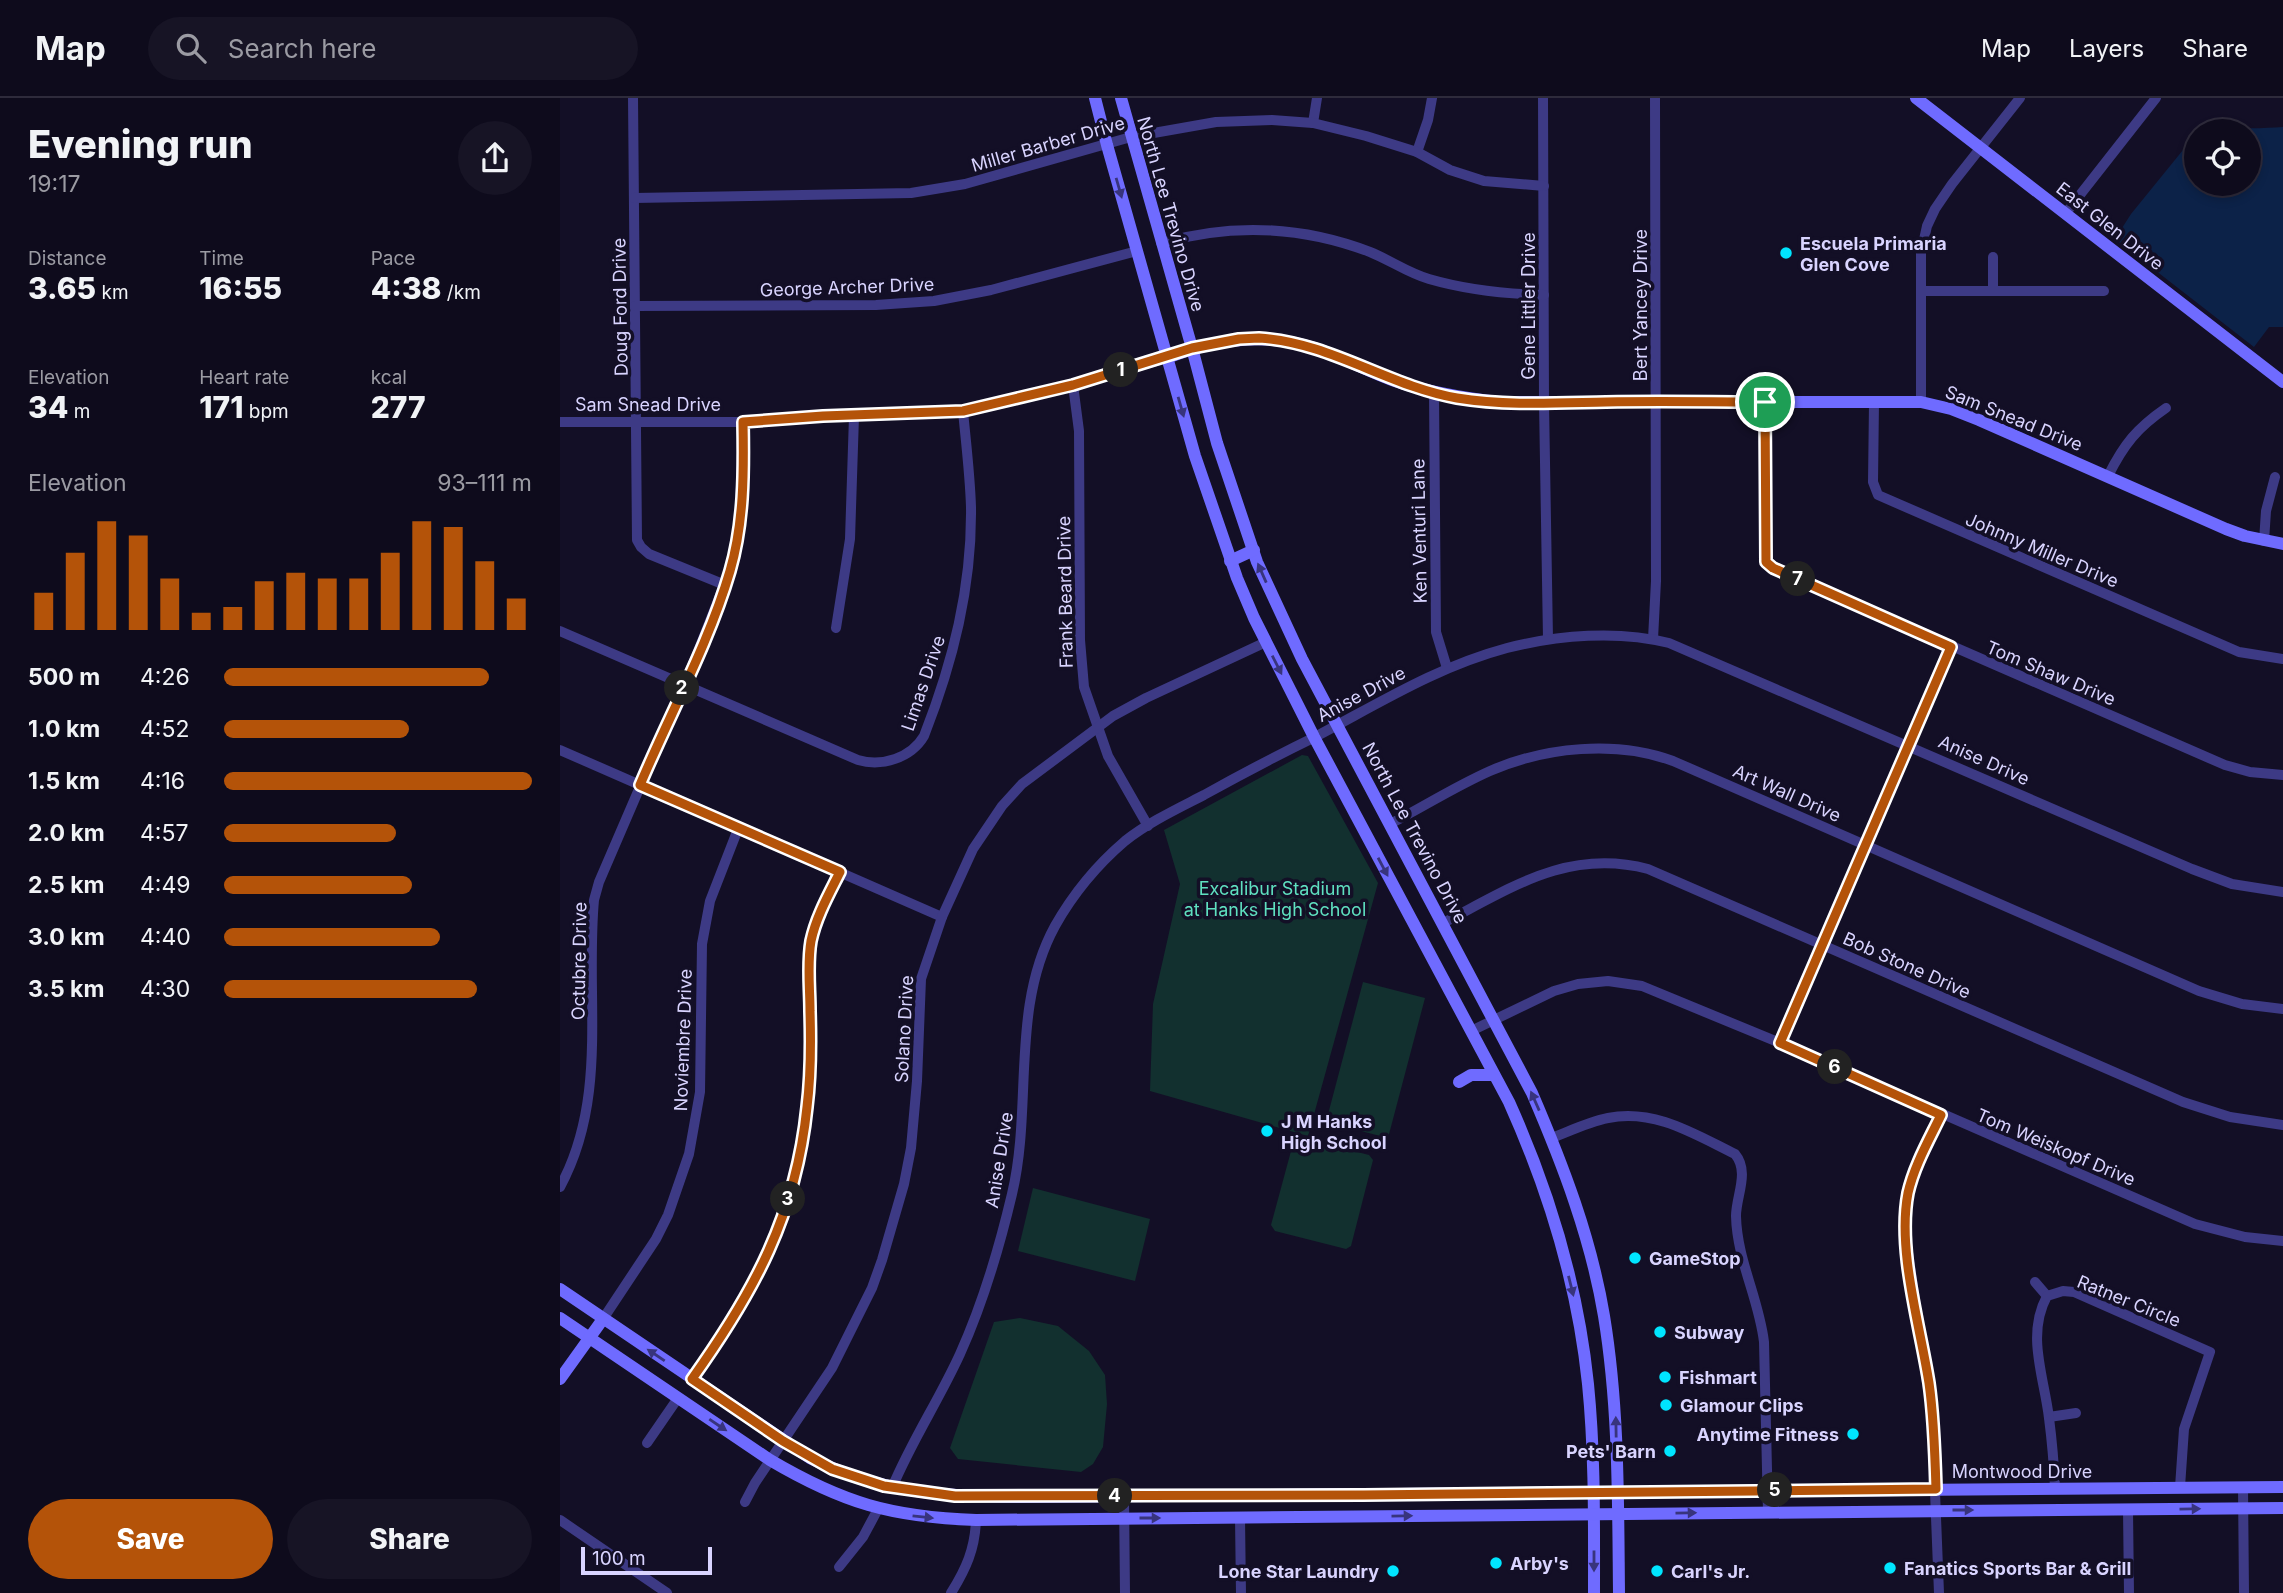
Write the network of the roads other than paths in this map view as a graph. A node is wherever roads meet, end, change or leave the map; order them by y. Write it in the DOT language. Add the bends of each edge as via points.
graph roads {
  1 [pos="633,98"];
  2 [pos="1095,98"];
  3 [pos="1121,98"];
  4 [pos="1317,98"];
  5 [pos="1432,98"];
  6 [pos="1544,98"];
  7 [pos="1655,98"];
  8 [pos="1916,98"];
  9 [pos="2020,98"];
  10 [pos="2156,98"];
  11 [pos="1312,122"];
  12 [pos="1131,137"];
  13 [pos="1107,145"];
  14 [pos="1981,148"];
  15 [pos="1417,152"];
  16 [pos="1544,186"];
  17 [pos="634,198"];
  18 [pos="2065,214"];
  19 [pos="1161,243"];
  20 [pos="1137,251"];
  21 [pos="1993,257"];
  22 [pos="2104,290"];
  23 [pos="1921,291"];
  24 [pos="1993,291"];
  25 [pos="1544,295"];
  26 [pos="635,306"];
  27 [pos="1192,348"];
  28 [pos="1167,358"];
  29 [pos="2283,382"];
  30 [pos="1073,385"];
  31 [pos="1434,393"];
  32 [pos="1657,401"];
  33 [pos="1765,402"];
  34 [pos="1874,402"];
  35 [pos="1921,402"];
  36 [pos="1545,403"];
  37 [pos="2166,408"];
  38 [pos="963,411"];
  39 [pos="854,416"];
  40 [pos="637,421"];
  41 [pos="560,422"];
  42 [pos="743,422"];
  43 [pos="2108,476"];
  44 [pos="2275,477"];
  45 [pos="2264,541"];
  46 [pos="2283,544"];
  47 [pos="1254,550"];
  48 [pos="1230,561"];
  49 [pos="725,585"];
  50 [pos="836,628"];
  51 [pos="560,631"];
  52 [pos="1548,639"];
  53 [pos="1653,639"];
  54 [pos="1266,642"];
  55 [pos="1951,647"];
  56 [pos="2283,659"];
  57 [pos="1447,668"];
  58 [pos="684,685"];
  59 [pos="1337,725"];
  60 [pos="1097,728"];
  61 [pos="1314,737"];
  62 [pos="1909,745"];
  63 [pos="560,750"];
  64 [pos="2283,775"];
  65 [pos="640,785"];
  66 [pos="1390,824"];
  67 [pos="1148,826"];
  68 [pos="738,829"];
  69 [pos="1865,845"];
  70 [pos="840,872"];
  71 [pos="2283,892"];
  72 [pos="942,917"];
  73 [pos="1443,923"];
  74 [pos="1822,945"];
  75 [pos="2283,1009"];
  76 [pos="1494,1021"];
  77 [pos="1471,1031"];
  78 [pos="1780,1043"];
  79 [pos="1494,1075"];
  80 [pos="1458,1082"];
  81 [pos="1941,1115"];
  82 [pos="2283,1125"];
  83 [pos="1552,1138"];
  84 [pos="560,1187"];
  85 [pos="1578,1210"];
  86 [pos="1554,1220"];
  87 [pos="2283,1241"];
  88 [pos="2035,1282"];
  89 [pos="560,1289"];
  90 [pos="2047,1296"];
  91 [pos="560,1318"];
  92 [pos="603,1319"];
  93 [pos="588,1338"];
  94 [pos="560,1379"];
  95 [pos="692,1379"];
  96 [pos="678,1398"];
  97 [pos="2077,1413"];
  98 [pos="2049,1417"];
  99 [pos="783,1441"];
  100 [pos="647,1443"];
  101 [pos="770,1460"];
  102 [pos="2180,1487"];
  103 [pos="2243,1487"];
  104 [pos="2283,1487"];
  105 [pos="892,1488"];
  106 [pos="2056,1488"];
  107 [pos="1936,1489"];
  108 [pos="1768,1490"];
  109 [pos="1594,1491"];
  110 [pos="1617,1492"];
  111 [pos="1363,1495"];
  112 [pos="1124,1496"];
  113 [pos="745,1502"];
  114 [pos="2243,1508"];
  115 [pos="2283,1508"];
  116 [pos="878,1509"];
  117 [pos="1937,1510"];
  118 [pos="2127,1510"];
  119 [pos="1768,1512"];
  120 [pos="1594,1513"];
  121 [pos="1618,1513"];
  122 [pos="1363,1517"];
  123 [pos="1123,1518"];
  124 [pos="1240,1518"];
  125 [pos="976,1520"];
  126 [pos="561,1524"];
  127 [pos="839,1567"];
  128 [pos="667,1593"];
  129 [pos="951,1593"];
  130 [pos="1125,1593"];
  131 [pos="1241,1593"];
  132 [pos="1594,1593"];
  133 [pos="1619,1593"];
  134 [pos="1938,1593"];
  135 [pos="2129,1593"];
  136 [pos="2244,1593"];
  1 -- 17 [label="street, Doug Ford Drive"];
  2 -- 13 [label="main road"];
  3 -- 12 [label="main road, North Lee Trevino Drive"];
  4 -- 11 [label="street"];
  5 -- 15 [label="street"];
  6 -- 16 [label="street, Gene Littler Drive"];
  7 -- 32 [label="street, Bert Yancey Drive"];
  8 -- 14 [label="main road, East Glen Drive"];
  9 -- 14 [label="street"];
  10 -- 18 [label="street"];
  11 -- 12 [label="street, Miller Barber Drive" via="1216,122"];
  11 -- 15 [label="street, Miller Barber Drive"];
  12 -- 13 [label="street, Miller Barber Drive"];
  12 -- 19 [label="main road, North Lee Trevino Drive"];
  13 -- 17 [label="street, Miller Barber Drive" via="965,184 911,193"];
  13 -- 20 [label="main road, one-way"];
  14 -- 18 [label="main road, East Glen Drive"];
  14 -- 23 [label="street" via="1927,226"];
  15 -- 16 [label="street, Miller Barber Drive" via="1484,181"];
  16 -- 25 [label="street, Gene Littler Drive"];
  17 -- 26 [label="street, Doug Ford Drive"];
  18 -- 29 [label="main road, East Glen Drive"];
  19 -- 25 [label="street" via="1228,230 1283,230 1351,245 1427,278 1463,288"];
  19 -- 27 [label="main road, North Lee Trevino Drive"];
  20 -- 26 [label="street, George Archer Drive" via="934,301"];
  20 -- 28 [label="main road"];
  21 -- 24 [label="street"];
  22 -- 24 [label="street"];
  23 -- 24 [label="street"];
  23 -- 35 [label="street"];
  25 -- 36 [label="street, Gene Littler Drive"];
  26 -- 40 [label="street, Doug Ford Drive"];
  27 -- 28 [label="main road, Sam Snead Drive"];
  27 -- 31 [label="main road, Sam Snead Drive" via="1239,339 1280,339"];
  27 -- 47 [label="main road, North Lee Trevino Drive" via="1217,443"];
  28 -- 30 [label="street, Sam Snead Drive"];
  28 -- 48 [label="main road, one-way"];
  30 -- 38 [label="street, Sam Snead Drive"];
  30 -- 60 [label="street, Frank Beard Drive" via="1079,431 1082,667"];
  31 -- 36 [label="main road, Sam Snead Drive"];
  31 -- 57 [label="street, Ken Venturi Lane" via="1436,632"];
  32 -- 33 [label="main road, Sam Snead Drive"];
  32 -- 36 [label="main road, Sam Snead Drive"];
  32 -- 53 [label="street, Bert Yancey Drive"];
  33 -- 34 [label="main road, Sam Snead Drive"];
  33 -- 55 [label="street, Tom Shaw Drive" via="1766,562"];
  34 -- 35 [label="main road, Sam Snead Drive"];
  34 -- 56 [label="street, Johnny Miller Drive" via="1873,482 1878,495 2239,652"];
  35 -- 43 [label="main road, Sam Snead Drive" via="1979,420"];
  36 -- 52 [label="street, Gene Littler Drive"];
  37 -- 43 [label="street" via="2128,440"];
  38 -- 39 [label="street, Sam Snead Drive"];
  38 -- 58 [label="street, Limas Drive" via="971,509 967,583 947,671 918,745 890,761 864,762"];
  39 -- 42 [label="street, Sam Snead Drive"];
  39 -- 50 [label="street" via="850,539"];
  40 -- 41 [label="street, Sam Snead Drive"];
  40 -- 42 [label="street, Sam Snead Drive"];
  40 -- 49 [label="street, Doug Ford Drive" via="635,529 641,547 662,561"];
  42 -- 49 [label="street, Octubre Drive" via="740,516"];
  43 -- 45 [label="main road, Sam Snead Drive" via="2226,529"];
  44 -- 45 [label="street"];
  45 -- 46 [label="main road, Sam Snead Drive"];
  47 -- 48 [label="main road"];
  59 -- 47 [label="main road, North Lee Trevino Drive, one-way" via="1286,628"];
  48 -- 54 [label="main road"];
  49 -- 58 [label="street, Octubre Drive"];
  51 -- 58 [label="street, Limas Drive"];
  52 -- 53 [label="street, Anise Drive"];
  52 -- 57 [label="street, Anise Drive"];
  53 -- 62 [label="street, Anise Drive"];
  54 -- 60 [label="street, Solano Drive" via="1146,698"];
  54 -- 61 [label="main road, one-way"];
  55 -- 62 [label="street"];
  55 -- 64 [label="street, Tom Shaw Drive" via="2225,765"];
  57 -- 59 [label="street, Anise Drive"];
  58 -- 65 [label="street, Octubre Drive"];
  59 -- 61 [label="street, Anise Drive"];
  59 -- 66 [label="main road, North Lee Trevino Drive"];
  60 -- 67 [label="street, Frank Beard Drive"];
  60 -- 72 [label="street, Solano Drive" via="1023,784 1002,806 973,849"];
  61 -- 67 [label="street, Anise Drive"];
  61 -- 77 [label="main road, one-way"];
  62 -- 69 [label="street"];
  62 -- 71 [label="street, Anise Drive" via="2210,876"];
  63 -- 65 [label="street"];
  65 -- 68 [label="street"];
  65 -- 84 [label="street, Octubre Drive" via="594,900 591,1086 578,1144"];
  66 -- 69 [label="street, Art Wall Drive" via="1491,771 1549,754 1616,748 1673,761"];
  66 -- 73 [label="main road, North Lee Trevino Drive"];
  67 -- 105 [label="street, Anise Drive" via="1077,891 1043,952 1028,1018 1022,1134 999,1247 961,1351"];
  68 -- 70 [label="street"];
  68 -- 92 [label="street, Noviembre Drive" via="713,892 702,944 700,1092 689,1154 656,1239"];
  69 -- 74 [label="street"];
  69 -- 75 [label="street, Art Wall Drive" via="2199,991 2242,1004"];
  70 -- 72 [label="street"];
  70 -- 95 [label="street" via="810,949 809,1084 796,1174 763,1267"];
  72 -- 99 [label="street, Solano Drive" via="921,979 911,1148 893,1226 872,1288 849,1336"];
  73 -- 74 [label="street, Bob Stone Drive" via="1535,876 1612,862 1648,869"];
  73 -- 76 [label="main road, North Lee Trevino Drive"];
  74 -- 78 [label="street"];
  74 -- 82 [label="street, Bob Stone Drive" via="2183,1102 2230,1117"];
  76 -- 77 [label="street, Tom Weiskopf Drive"];
  76 -- 78 [label="street, Tom Weiskopf Drive" via="1554,991 1608,981 1658,992"];
  83 -- 76 [label="main road, North Lee Trevino Drive, one-way"];
  77 -- 79 [label="main road"];
  78 -- 81 [label="street, Tom Weiskopf Drive"];
  79 -- 80 [label="main road" via="1471,1075"];
  79 -- 86 [label="main road" via="1523,1132"];
  81 -- 87 [label="street, Tom Weiskopf Drive" via="2195,1224"];
  81 -- 107 [label="street" via="1913,1176 1906,1223 1929,1384"];
  83 -- 85 [label="main road, North Lee Trevino Drive"];
  83 -- 108 [label="street" via="1607,1118 1632,1116 1673,1124 1738,1157 1743,1171 1737,1228 1764,1342"];
  85 -- 86 [label="main road"];
  110 -- 85 [label="main road, North Lee Trevino Drive, one-way" via="1616,1410 1609,1352"];
  86 -- 109 [label="main road, one-way" via="1583,1346"];
  88 -- 90 [label="street"];
  89 -- 92 [label="main road, Montwood Drive"];
  90 -- 98 [label="street" via="2036,1336"];
  90 -- 102 [label="street, Ratner Circle" via="2074,1292 2210,1352 2184,1429"];
  91 -- 93 [label="main road"];
  92 -- 93 [label="main road"];
  95 -- 92 [label="main road, Montwood Drive, one-way"];
  93 -- 94 [label="main road"];
  93 -- 96 [label="main road"];
  95 -- 99 [label="main road, Montwood Drive"];
  96 -- 100 [label="street"];
  96 -- 101 [label="main road, one-way"];
  97 -- 98 [label="street"];
  98 -- 106 [label="street"];
  99 -- 101 [label="street, Solano Drive"];
  99 -- 105 [label="main road, Montwood Drive" via="832,1469"];
  101 -- 113 [label="street, Solano Drive"];
  101 -- 116 [label="main road" via="815,1485"];
  102 -- 103 [label="main road, Montwood Drive"];
  102 -- 106 [label="main road, Montwood Drive"];
  103 -- 104 [label="main road, Montwood Drive"];
  103 -- 114 [label="street"];
  105 -- 112 [label="main road, Montwood Drive" via="955,1496"];
  106 -- 107 [label="main road, Montwood Drive"];
  107 -- 108 [label="main road, Montwood Drive"];
  107 -- 117 [label="street"];
  108 -- 110 [label="main road, Montwood Drive"];
  108 -- 119 [label="street"];
  109 -- 110 [label="main road, Montwood Drive"];
  109 -- 111 [label="main road, Montwood Drive"];
  109 -- 120 [label="main road"];
  110 -- 121 [label="main road, North Lee Trevino Drive"];
  111 -- 112 [label="main road, Montwood Drive"];
  111 -- 122 [label="main road"];
  112 -- 123 [label="street"];
  114 -- 115 [label="main road"];
  118 -- 114 [label="main road, one-way"];
  114 -- 136 [label="street"];
  116 -- 125 [label="main road, one-way"];
  116 -- 127 [label="street"];
  117 -- 118 [label="main road, one-way"];
  117 -- 119 [label="main road"];
  117 -- 134 [label="street"];
  118 -- 135 [label="street"];
  121 -- 119 [label="main road, one-way"];
  120 -- 121 [label="main road"];
  122 -- 120 [label="main road, one-way"];
  120 -- 132 [label="main road, one-way"];
  121 -- 133 [label="main road, North Lee Trevino Drive"];
  122 -- 124 [label="main road"];
  123 -- 124 [label="main road, one-way"];
  123 -- 125 [label="main road"];
  123 -- 130 [label="street"];
  124 -- 131 [label="street"];
  125 -- 129 [label="street" via="968,1563"];
  126 -- 128 [label="street"];
}
